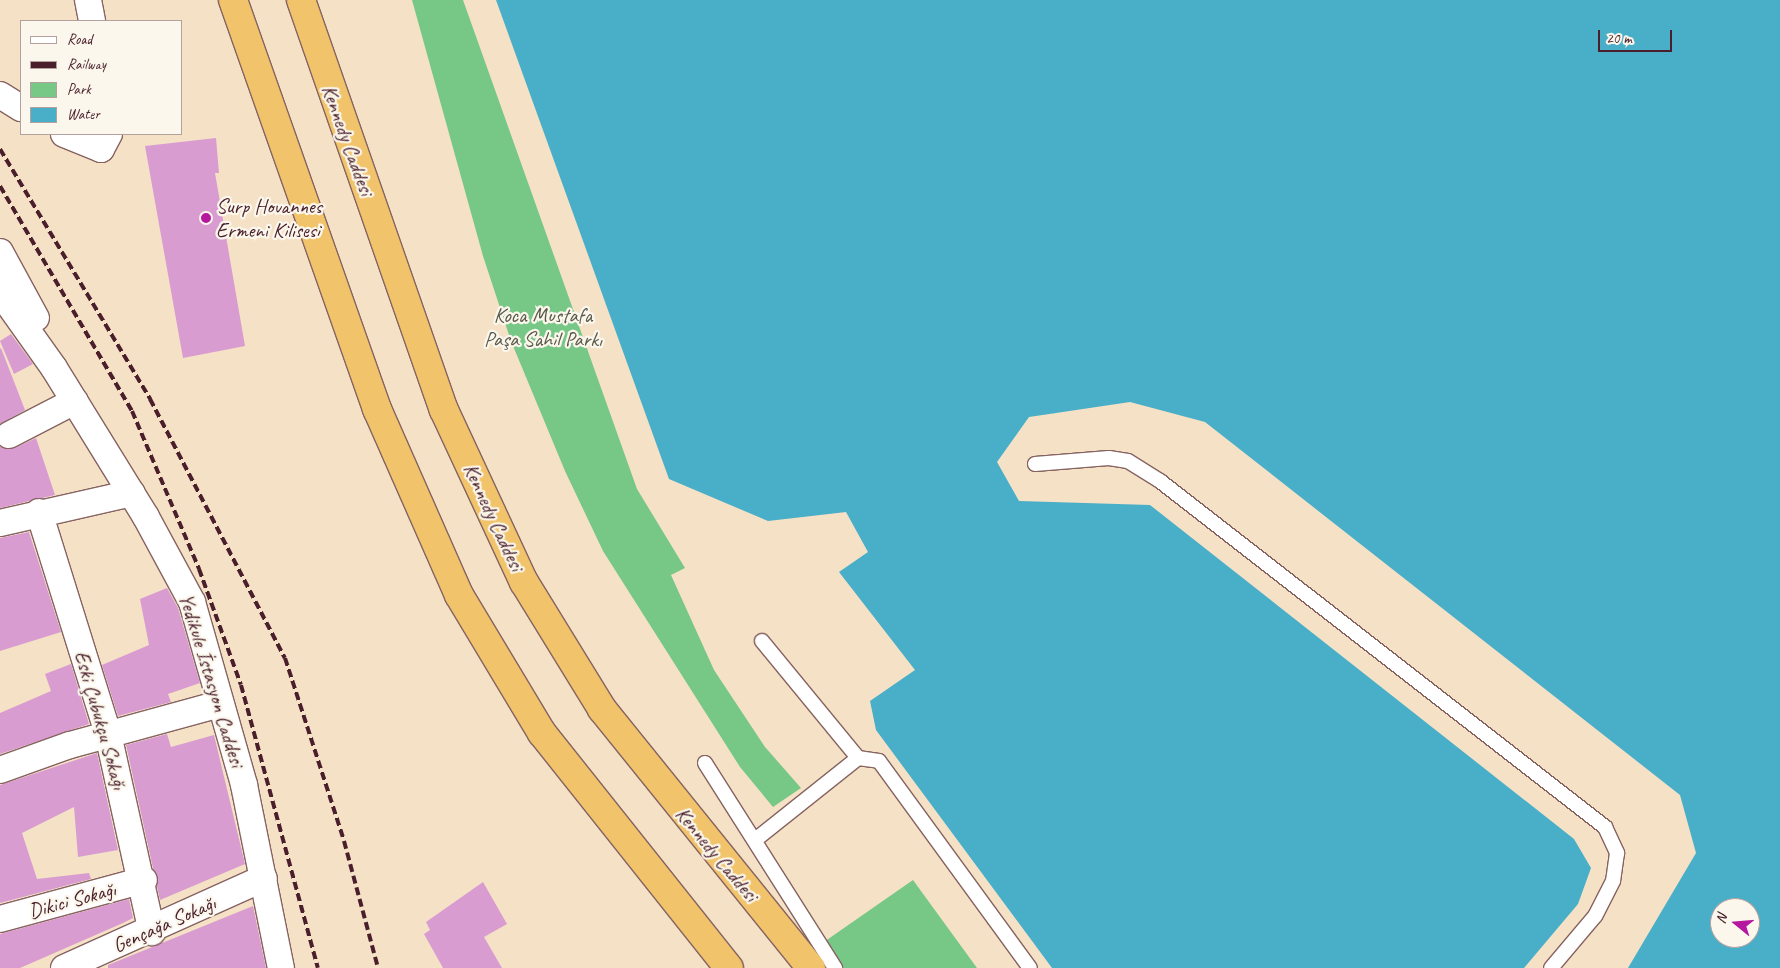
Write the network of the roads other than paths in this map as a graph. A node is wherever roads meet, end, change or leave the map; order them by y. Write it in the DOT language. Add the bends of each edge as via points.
graph roads {
  1 [pos="88,0"];
  2 [pos="234,0"];
  3 [pos="301,0"];
  4 [pos="92,20"];
  5 [pos="0,95"];
  6 [pos="20,107"];
  7 [pos="66,135"];
  8 [pos="108,135"];
  9 [pos="0,252"];
  10 [pos="0,292"];
  11 [pos="54,368"];
  12 [pos="75,401"];
  13 [pos="9,435"];
  14 [pos="1035,464"];
  15 [pos="132,493"];
  16 [pos="38,512"];
  17 [pos="0,522"];
  18 [pos="762,640"];
  19 [pos="220,704"];
  20 [pos="108,734"];
  21 [pos="858,758"];
  22 [pos="705,763"];
  23 [pos="0,770"];
  24 [pos="755,840"];
  25 [pos="264,878"];
  26 [pos="144,880"];
  27 [pos="0,920"];
  28 [pos="152,932"];
  29 [pos="64,968"];
  30 [pos="281,968"];
  31 [pos="729,968"];
  32 [pos="811,968"];
  33 [pos="835,968"];
  34 [pos="1030,968"];
  35 [pos="1551,968"];
  1 -- 4 [label="street"];
  2 -- 31 [label="highway" via="377,409 459,595 542,733"];
  3 -- 32 [label="highway, Kennedy Caddesi" via="444,410 524,582 602,709"];
  5 -- 6 [label="street"];
  7 -- 8 [label="street" via="88,148 101,149"];
  9 -- 11 [label="street" via="33,308"];
  10 -- 11 [label="street, Yedikule İstasyon Caddesi"];
  11 -- 12 [label="street, Yedikule İstasyon Caddesi"];
  12 -- 13 [label="street"];
  12 -- 15 [label="street, Yedikule İstasyon Caddesi"];
  14 -- 35 [label="lane" via="1109,458 1128,461 1152,476 1605,827 1618,852 1613,881 1595,916"];
  15 -- 16 [label="street"];
  15 -- 19 [label="street, Yedikule İstasyon Caddesi" via="192,602"];
  16 -- 17 [label="street"];
  16 -- 20 [label="street, Eski Çubukçu Sokağı"];
  18 -- 21 [label="lane"];
  19 -- 20 [label="street"];
  19 -- 25 [label="street, Yedikule İstasyon Caddesi"];
  20 -- 23 [label="street"];
  20 -- 26 [label="street, Eski Çubukçu Sokağı"];
  21 -- 24 [label="lane"];
  21 -- 34 [label="lane" via="879,761"];
  22 -- 24 [label="lane"];
  24 -- 33 [label="lane"];
  25 -- 28 [label="street, Gençağa Sokağı"];
  25 -- 30 [label="street, Yedikule İstasyon Caddesi"];
  26 -- 27 [label="street, Dikici Sokağı"];
  26 -- 28 [label="street, Eski Çubukçu Sokağı"];
  28 -- 29 [label="street, Gençağa Sokağı"];
}
